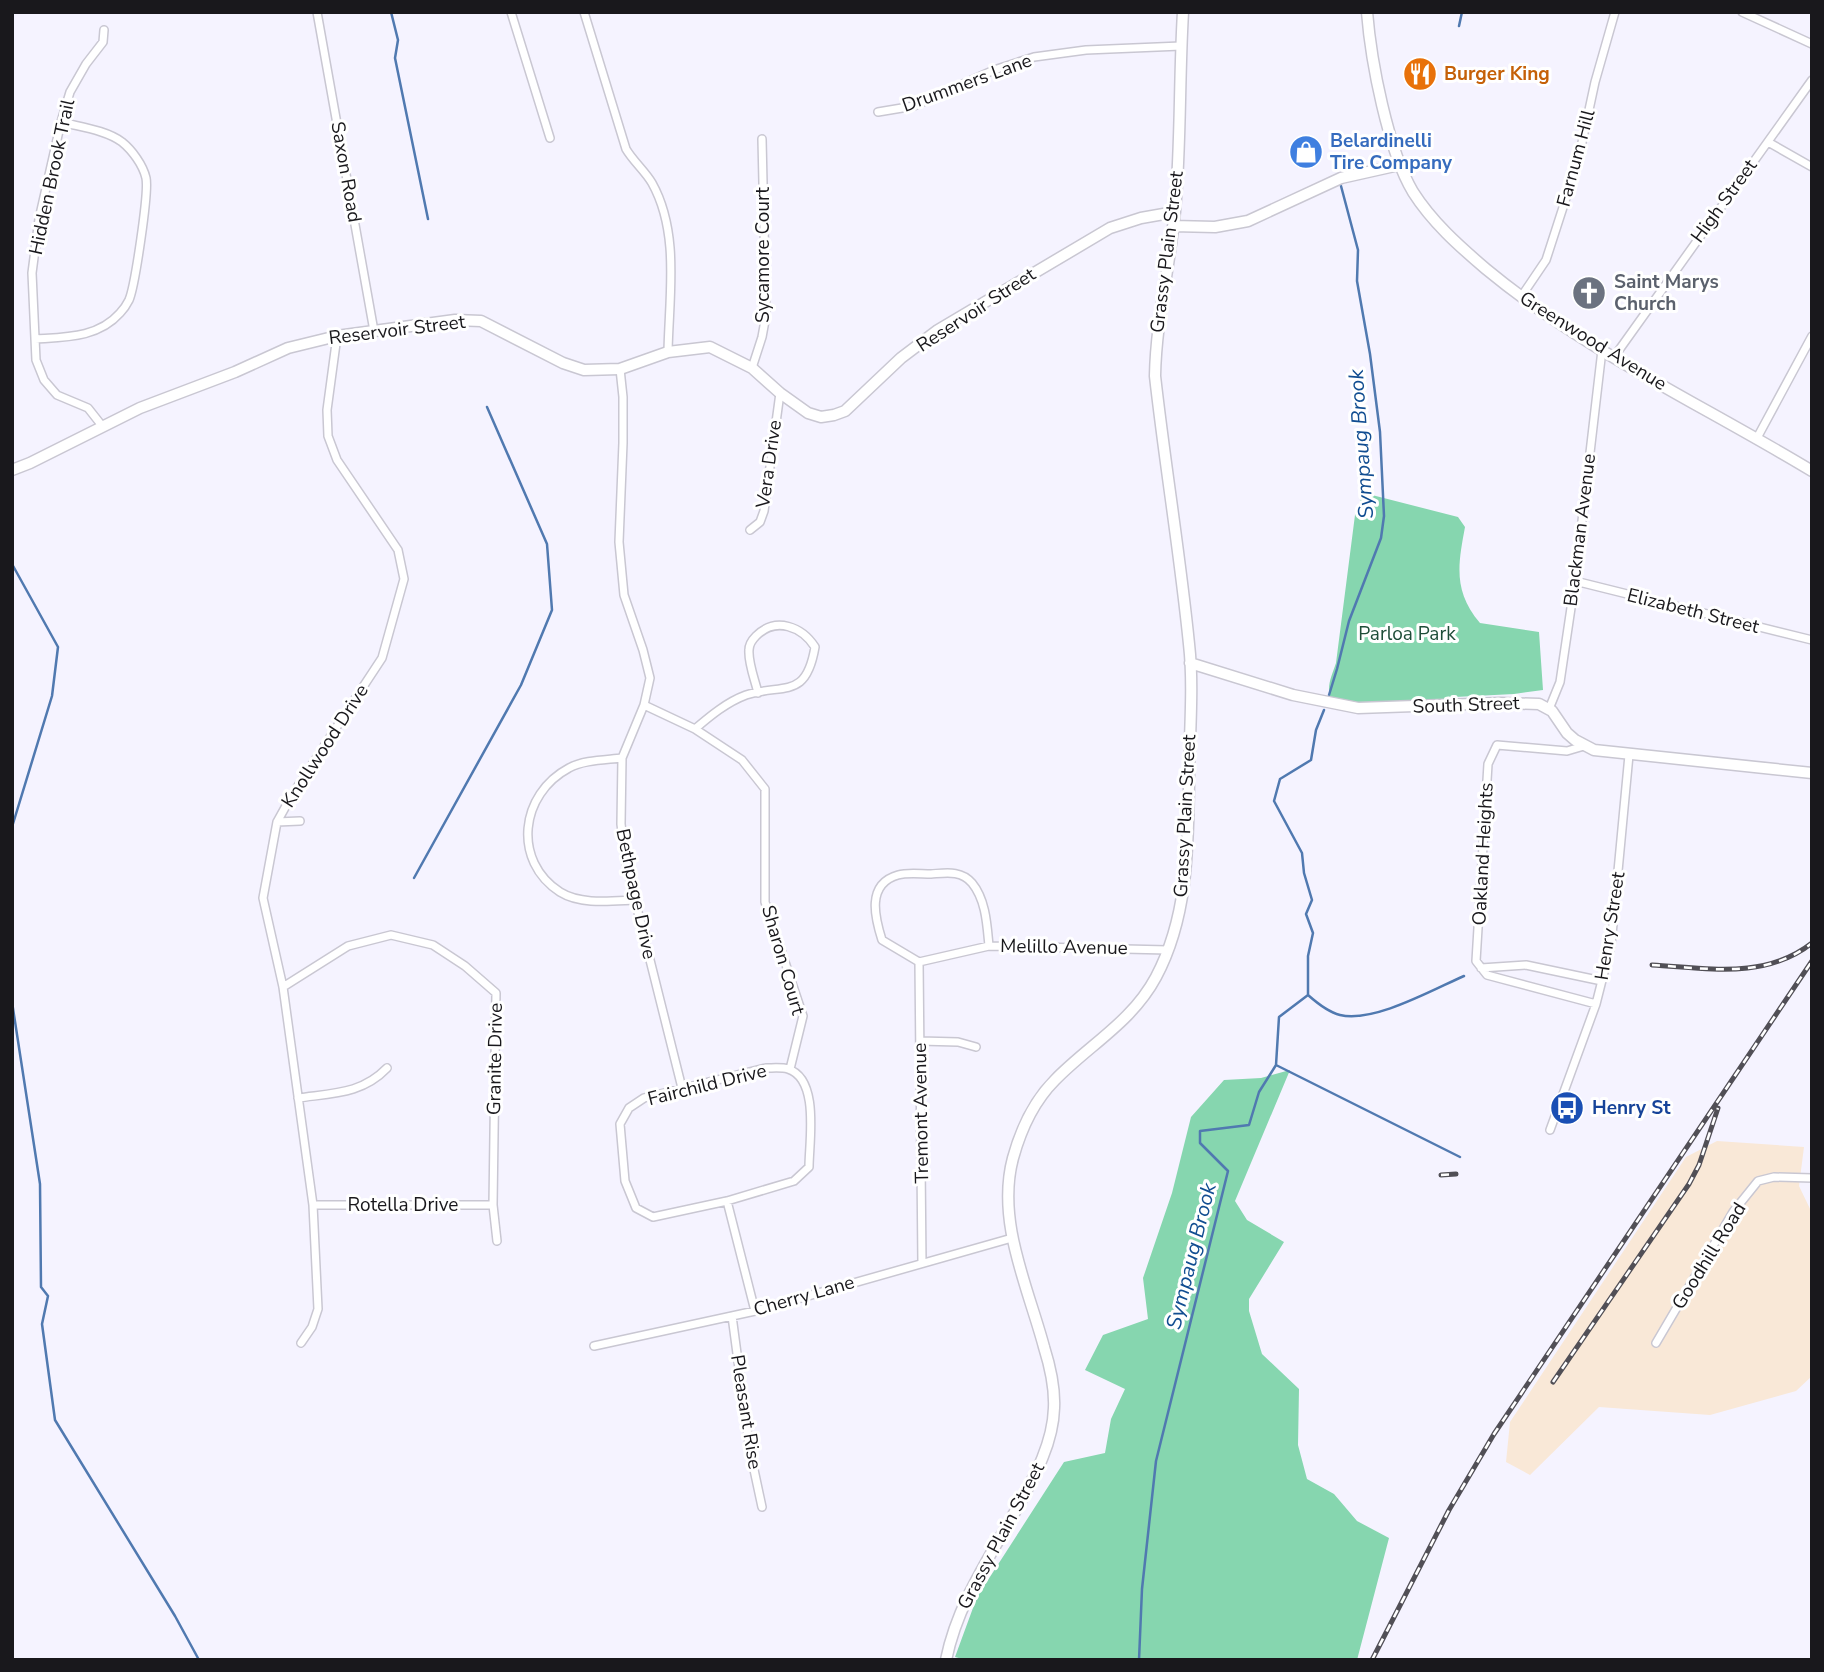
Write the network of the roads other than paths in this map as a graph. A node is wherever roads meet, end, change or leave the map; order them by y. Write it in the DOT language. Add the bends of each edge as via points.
graph roads {
  1 [pos="317,12"];
  2 [pos="511,12"];
  3 [pos="584,12"];
  4 [pos="1183,12"];
  5 [pos="1367,12"];
  6 [pos="1615,12"];
  7 [pos="1742,12"];
  8 [pos="104,30"];
  9 [pos="1812,44"];
  10 [pos="1181,46"];
  11 [pos="1812,80"];
  12 [pos="878,112"];
  13 [pos="61,122"];
  14 [pos="550,138"];
  15 [pos="762,139"];
  16 [pos="1768,142"];
  17 [pos="1399,165"];
  18 [pos="1812,167"];
  19 [pos="1175,212"];
  20 [pos="1173,226"];
  21 [pos="1521,298"];
  22 [pos="374,331"];
  23 [pos="1812,335"];
  24 [pos="337,336"];
  25 [pos="35,339"];
  26 [pos="1602,349"];
  27 [pos="668,352"];
  28 [pos="1614,357"];
  29 [pos="620,369"];
  30 [pos="752,369"];
  31 [pos="779,393"];
  32 [pos="103,427"];
  33 [pos="1756,438"];
  34 [pos="12,470"];
  35 [pos="1812,471"];
  36 [pos="750,530"];
  37 [pos="1575,581"];
  38 [pos="1812,640"];
  39 [pos="1190,663"];
  40 [pos="758,693"];
  41 [pos="644,705"];
  42 [pos="1549,709"];
  43 [pos="695,729"];
  44 [pos="1584,746"];
  45 [pos="1629,755"];
  46 [pos="622,758"];
  47 [pos="1812,773"];
  48 [pos="300,821"];
  49 [pos="277,822"];
  50 [pos="635,900"];
  51 [pos="989,946"];
  52 [pos="1168,950"];
  53 [pos="919,962"];
  54 [pos="1481,968"];
  55 [pos="1602,981"];
  56 [pos="283,988"];
  57 [pos="1596,1004"];
  58 [pos="920,1041"];
  59 [pos="976,1048"];
  60 [pos="387,1068"];
  61 [pos="790,1069"];
  62 [pos="682,1088"];
  63 [pos="298,1098"];
  64 [pos="1550,1130"];
  65 [pos="1812,1178"];
  66 [pos="727,1201"];
  67 [pos="313,1205"];
  68 [pos="493,1205"];
  69 [pos="1012,1238"];
  70 [pos="497,1241"];
  71 [pos="922,1263"];
  72 [pos="755,1311"];
  73 [pos="732,1316"];
  74 [pos="301,1343"];
  75 [pos="1656,1343"];
  76 [pos="594,1346"];
  77 [pos="762,1507"];
  78 [pos="946,1660"];
  1 -- 22 [label="street, Saxon Road"];
  2 -- 14 [label="street"];
  3 -- 27 [label="street" via="626,149 651,180 670,233"];
  4 -- 10 [label="main road, Grassy Plain Street"];
  5 -- 17 [label="main road, Greenwood Avenue" via="1376,77"];
  6 -- 21 [label="street, Farnum Hill" via="1578,161 1546,260"];
  7 -- 9 [label="street"];
  8 -- 13 [label="street, Hidden Brook Trail" via="103,43 70,92"];
  10 -- 12 [label="street, Drummers Lane" via="1034,57 914,106"];
  10 -- 19 [label="main road, Grassy Plain Street"];
  11 -- 16 [label="street, High Street"];
  13 -- 25 [label="street, Hidden Brook Trail" via="32,273"];
  13 -- 25 [label="street" via="122,142 146,177 146,203 130,299 120,314 82,336"];
  15 -- 30 [label="street, Sycamore Court" via="765,315"];
  16 -- 18 [label="street"];
  16 -- 28 [label="street, High Street"];
  17 -- 20 [label="main road" via="1341,178 1248,221 1215,227"];
  17 -- 21 [label="main road, Greenwood Avenue" via="1424,209"];
  19 -- 20 [label="main road, Grassy Plain Street"];
  19 -- 31 [label="main road, Reservoir Street" via="1110,228 990,299 901,358 845,411 821,417"];
  20 -- 39 [label="main road, Grassy Plain Street" via="1155,376"];
  21 -- 26 [label="main road, Greenwood Avenue"];
  22 -- 24 [label="main road, Reservoir Street"];
  22 -- 29 [label="main road, Reservoir Street" via="481,321 563,363 584,370"];
  23 -- 33 [label="street"];
  24 -- 32 [label="main road, Reservoir Street" via="288,348"];
  24 -- 49 [label="street, Knollwood Drive" via="328,436 337,460 398,550 404,579 382,658"];
  25 -- 32 [label="street, Hidden Brook Trail" via="36,360 44,380 57,395 88,408"];
  26 -- 28 [label="main road, Greenwood Avenue"];
  26 -- 37 [label="street, Blackman Avenue"];
  27 -- 29 [label="main road, Reservoir Street"];
  27 -- 30 [label="main road, Reservoir Street" via="710,347"];
  28 -- 33 [label="main road, Greenwood Avenue"];
  29 -- 41 [label="street, Bethpage Drive" via="619,542 624,595 650,678"];
  30 -- 31 [label="main road, Reservoir Street"];
  31 -- 36 [label="street, Vera Drive" via="764,511"];
  32 -- 34 [label="main road, Reservoir Street"];
  33 -- 35 [label="main road, Greenwood Avenue"];
  37 -- 38 [label="street, Elizabeth Street"];
  37 -- 42 [label="street, Blackman Avenue" via="1560,682"];
  39 -- 42 [label="main road, South Street" via="1293,695 1358,708 1500,703 1539,704"];
  39 -- 52 [label="main road, Grassy Plain Street" via="1187,861 1183,898"];
  40 -- 40 [label="street" via="795,687 804,678 813,664 815,647 808,635 794,627 772,626 752,640 748,649"];
  40 -- 43 [label="street" via="716,711"];
  41 -- 43 [label="street, Sharon Court"];
  41 -- 46 [label="street, Bethpage Drive"];
  42 -- 44 [label="main road"];
  43 -- 61 [label="street, Sharon Court" via="742,760 765,789 765,902 803,1016"];
  44 -- 45 [label="main road"];
  44 -- 54 [label="street, Oakland Heights" via="1567,751 1497,746 1488,764 1476,959"];
  45 -- 47 [label="main road"];
  45 -- 55 [label="street, Henry Street" via="1611,945"];
  46 -- 50 [label="street, Bethpage Drive" via="621,824"];
  46 -- 50 [label="street" via="570,767 543,788 531,809 527,834 538,869 562,893 586,900"];
  48 -- 49 [label="street"];
  49 -- 56 [label="street, Knollwood Drive" via="263,898"];
  50 -- 62 [label="street, Bethpage Drive"];
  51 -- 52 [label="street, Melillo Avenue"];
  51 -- 53 [label="street, Melillo Avenue"];
  51 -- 53 [label="street" via="984,907 972,882 957,873 897,875 883,885 874,901 874,916 882,940"];
  52 -- 69 [label="main road, Grassy Plain Street" via="1139,1004 1034,1105 1012,1163"];
  53 -- 58 [label="street, Tremont Avenue"];
  54 -- 55 [label="street" via="1527,965"];
  54 -- 57 [label="street" via="1487,975"];
  55 -- 57 [label="street, Henry Street"];
  56 -- 63 [label="street, Knollwood Drive"];
  56 -- 68 [label="street, Granite Drive" via="348,946 391,935 433,945 496,993"];
  57 -- 64 [label="street, Henry Street"];
  58 -- 59 [label="street" via="958,1042"];
  58 -- 71 [label="street, Tremont Avenue"];
  60 -- 63 [label="street" via="376,1080 355,1090"];
  61 -- 62 [label="street, Fairchild Drive" via="766,1068"];
  61 -- 66 [label="street, Fairchild Drive" via="805,1084 811,1104 808,1167 794,1181"];
  62 -- 66 [label="street, Fairchild Drive" via="644,1098 629,1108 620,1124 625,1181 636,1208 653,1217"];
  63 -- 67 [label="street, Knollwood Drive"];
  65 -- 75 [label="street, Goodhill Road" via="1758,1181 1733,1212"];
  66 -- 72 [label="street"];
  67 -- 68 [label="street, Rotella Drive"];
  67 -- 74 [label="street, Knollwood Drive" via="318,1309"];
  68 -- 70 [label="street, Granite Drive"];
  69 -- 71 [label="street, Cherry Lane"];
  69 -- 78 [label="main road, Grassy Plain Street" via="1052,1375 1055,1407 1051,1434 1030,1484 957,1619"];
  71 -- 72 [label="street, Cherry Lane"];
  72 -- 73 [label="street, Cherry Lane"];
  73 -- 76 [label="street, Cherry Lane"];
  73 -- 77 [label="street, Pleasant Rise"];
}
